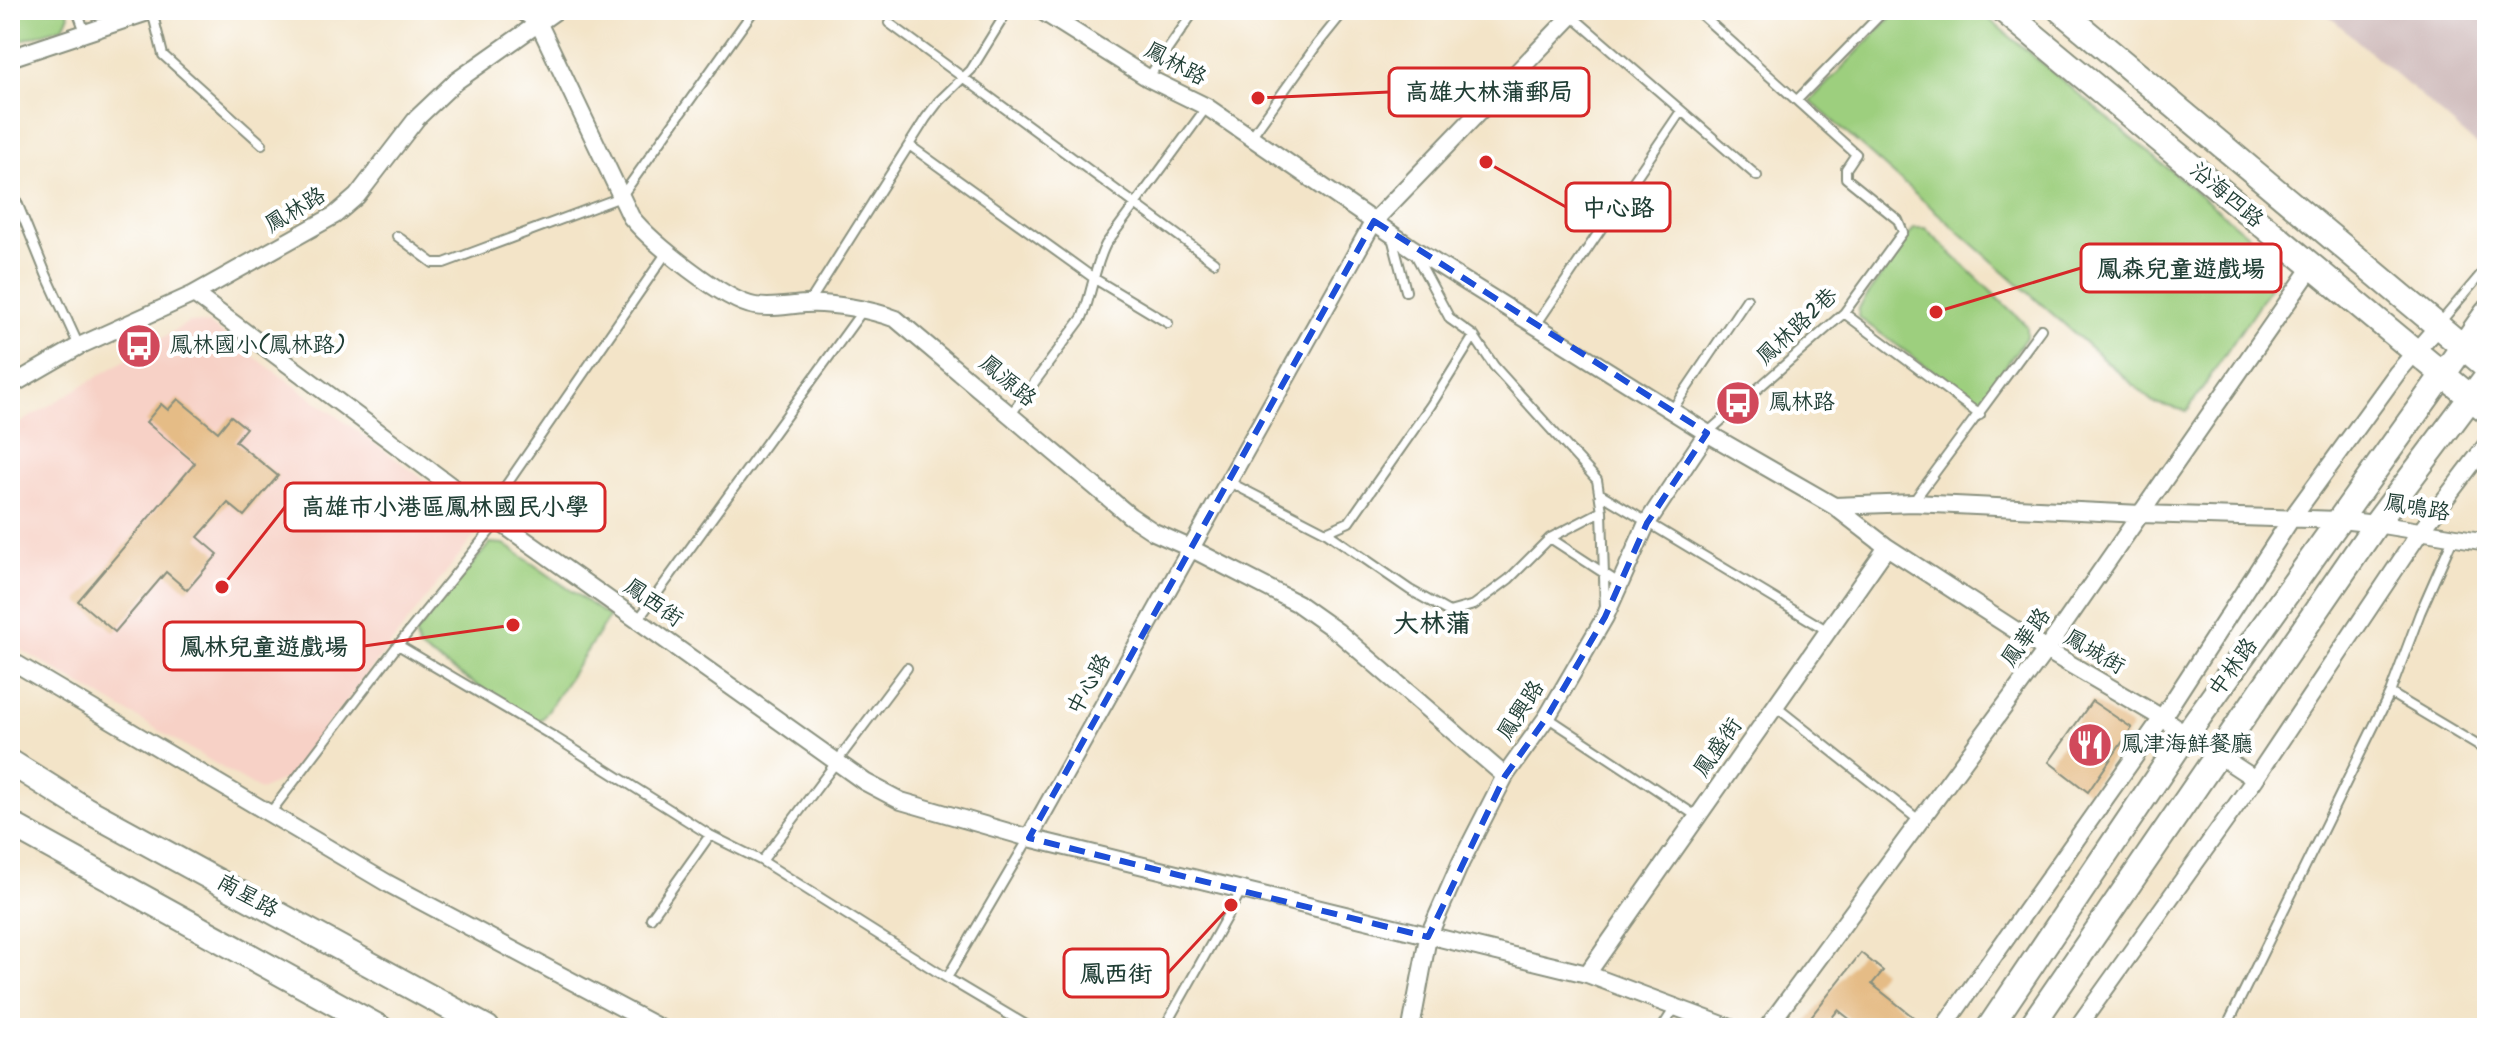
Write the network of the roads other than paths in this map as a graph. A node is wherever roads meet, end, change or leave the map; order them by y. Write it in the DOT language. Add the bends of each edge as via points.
graph roads {
  1 [pos="77,10"];
  2 [pos="153,10"];
  3 [pos="521,10"];
  4 [pos="557,10"];
  5 [pos="754,10"];
  6 [pos="1008,10"];
  7 [pos="1040,10"];
  8 [pos="1195,10"];
  9 [pos="1345,10"];
  10 [pos="1696,10"];
  11 [pos="1885,10"];
  12 [pos="2003,10"];
  13 [pos="2060,10"];
  14 [pos="1574,13"];
  15 [pos="538,22"];
  16 [pos="889,23"];
  17 [pos="85,32"];
  18 [pos="10,58"];
  19 [pos="964,78"];
  20 [pos="1148,78"];
  21 [pos="1797,100"];
  22 [pos="1207,107"];
  23 [pos="1681,111"];
  24 [pos="1251,137"];
  25 [pos="262,144"];
  26 [pos="909,145"];
  27 [pos="1757,176"];
  28 [pos="10,180"];
  29 [pos="12,194"];
  30 [pos="621,197"];
  31 [pos="1135,204"];
  32 [pos="1374,221"];
  33 [pos="1390,232"];
  34 [pos="397,236"];
  35 [pos="1412,248"];
  36 [pos="668,251"];
  37 [pos="1214,262"];
  38 [pos="2312,267"];
  39 [pos="2487,267"];
  40 [pos="1095,279"];
  41 [pos="1406,291"];
  42 [pos="194,294"];
  43 [pos="1747,299"];
  44 [pos="809,303"];
  45 [pos="864,309"];
  46 [pos="1844,313"];
  47 [pos="2487,313"];
  48 [pos="1168,323"];
  49 [pos="1535,325"];
  50 [pos="2437,327"];
  51 [pos="2041,329"];
  52 [pos="1474,336"];
  53 [pos="79,346"];
  54 [pos="2463,348"];
  55 [pos="2416,353"];
  56 [pos="2487,367"];
  57 [pos="2487,376"];
  58 [pos="2444,377"];
  59 [pos="10,386"];
  60 [pos="2479,404"];
  61 [pos="1671,411"];
  62 [pos="1011,414"];
  63 [pos="1980,415"];
  64 [pos="1707,433"];
  65 [pos="2487,444"];
  66 [pos="1229,482"];
  67 [pos="1599,493"];
  68 [pos="1913,503"];
  69 [pos="1834,506"];
  70 [pos="1602,511"];
  71 [pos="2141,514"];
  72 [pos="492,517"];
  73 [pos="2291,519"];
  74 [pos="2340,520"];
  75 [pos="1647,523"];
  76 [pos="2376,524"];
  77 [pos="1326,532"];
  78 [pos="2420,532"];
  79 [pos="1550,538"];
  80 [pos="2453,538"];
  81 [pos="2487,542"];
  82 [pos="1887,547"];
  83 [pos="1192,549"];
  84 [pos="1604,573"];
  85 [pos="1620,584"];
  86 [pos="1605,617"];
  87 [pos="638,620"];
  88 [pos="1828,631"];
  89 [pos="398,645"];
  90 [pos="2046,650"];
  91 [pos="10,660"];
  92 [pos="907,668"];
  93 [pos="2390,693"];
  94 [pos="1775,706"];
  95 [pos="1547,717"];
  96 [pos="2162,718"];
  97 [pos="2186,735"];
  98 [pos="2487,751"];
  99 [pos="2219,755"];
  100 [pos="836,761"];
  101 [pos="10,762"];
  102 [pos="1505,776"];
  103 [pos="2255,779"];
  104 [pos="270,813"];
  105 [pos="1698,817"];
  106 [pos="1920,821"];
  107 [pos="10,824"];
  108 [pos="710,835"];
  109 [pos="1029,838"];
  110 [pos="762,861"];
  111 [pos="1241,891"];
  112 [pos="651,918"];
  113 [pos="1428,937"];
  114 [pos="1587,974"];
  115 [pos="947,978"];
  116 [pos="1676,1006"];
  117 [pos="380,1028"];
  118 [pos="487,1028"];
  119 [pos="660,1028"];
  120 [pos="1031,1028"];
  121 [pos="1164,1028"];
  122 [pos="1411,1028"];
  123 [pos="1662,1028"];
  124 [pos="1731,1028"];
  125 [pos="1767,1028"];
  126 [pos="1943,1028"];
  127 [pos="1989,1028"];
  128 [pos="2030,1028"];
  129 [pos="2077,1028"];
  130 [pos="2226,1028"];
  1 -- 17 [label="lane"];
  2 -- 17 [label="street"];
  2 -- 25 [label="lane" via="163,55"];
  3 -- 15 [label="street"];
  4 -- 15 [label="street, 鳳林路"];
  5 -- 30 [label="lane"];
  6 -- 19 [label="lane"];
  7 -- 20 [label="street, 鳳林路"];
  8 -- 20 [label="lane"];
  9 -- 24 [label="lane"];
  10 -- 21 [label="lane, 鳳林路2巷"];
  11 -- 21 [label="lane"];
  12 -- 38 [label="street, 沿海四路"];
  13 -- 50 [label="street, 沿海四路"];
  14 -- 23 [label="lane"];
  14 -- 32 [label="street, 中心路"];
  15 -- 30 [label="street, 鳳源路"];
  15 -- 42 [label="street, 鳳林路" via="455,82 417,118 357,196 335,215"];
  16 -- 19 [label="lane"];
  17 -- 18 [label="street"];
  19 -- 26 [label="lane" via="939,101"];
  19 -- 31 [label="lane"];
  20 -- 22 [label="street, 鳳林路"];
  21 -- 46 [label="lane, 鳳林路2巷" via="1856,154 1846,178 1902,226 1903,232"];
  22 -- 24 [label="street, 鳳林路"];
  22 -- 31 [label="lane"];
  23 -- 27 [label="lane"];
  23 -- 49 [label="lane"];
  24 -- 32 [label="street, 鳳林路"];
  26 -- 40 [label="lane"];
  26 -- 44 [label="lane"];
  28 -- 29 [label="lane"];
  29 -- 53 [label="lane"];
  30 -- 34 [label="lane" via="444,263 433,263"];
  30 -- 36 [label="street, 鳳源路" via="642,231"];
  31 -- 37 [label="lane"];
  31 -- 40 [label="lane" via="1106,244"];
  32 -- 33 [label="street, 鳳林路"];
  32 -- 66 [label="street, 中心路"];
  33 -- 35 [label="street, 鳳林路"];
  33 -- 41 [label="lane"];
  35 -- 49 [label="street, 鳳林路"];
  35 -- 52 [label="lane" via="1450,319"];
  36 -- 44 [label="street, 鳳源路" via="736,300 754,306"];
  36 -- 72 [label="lane"];
  38 -- 55 [label="street, 沿海四路"];
  38 -- 71 [label="street, 鳳華路"];
  39 -- 50 [label="lane"];
  40 -- 48 [label="lane"];
  40 -- 62 [label="lane" via="1082,318"];
  42 -- 53 [label="street, 鳳林路"];
  42 -- 72 [label="street, 鳳西街"];
  43 -- 61 [label="lane"];
  44 -- 45 [label="street, 鳳源路"];
  45 -- 62 [label="street, 鳳源路" via="896,319"];
  45 -- 87 [label="lane"];
  46 -- 63 [label="lane"];
  46 -- 64 [label="lane, 鳳林路2巷"];
  47 -- 54 [label="street, 中林路"];
  49 -- 61 [label="street, 鳳林路"];
  50 -- 54 [label="street, 沿海四路"];
  50 -- 55 [label="street, 中林路"];
  51 -- 63 [label="lane"];
  52 -- 67 [label="lane" via="1494,366 1586,465"];
  52 -- 77 [label="lane" via="1349,522"];
  53 -- 59 [label="street, 鳳林路"];
  54 -- 56 [label="street, 沿海四路"];
  54 -- 58 [label="street, 中林路"];
  55 -- 58 [label="street, 沿海四路"];
  55 -- 73 [label="street, 中林路"];
  57 -- 60 [label="street, 中林路"];
  58 -- 60 [label="street, 沿海四路"];
  58 -- 74 [label="street, 中林路"];
  60 -- 76 [label="street, 中林路"];
  61 -- 64 [label="street, 鳳林路"];
  62 -- 83 [label="street, 鳳源路" via="1130,516"];
  63 -- 68 [label="lane"];
  64 -- 69 [label="street, 鳳林路"];
  64 -- 75 [label="street, 鳳興路"];
  65 -- 78 [label="street"];
  66 -- 77 [label="lane"];
  66 -- 83 [label="street, 中心路"];
  67 -- 70 [label="lane"];
  67 -- 75 [label="lane"];
  68 -- 69 [label="street"];
  68 -- 71 [label="street"];
  69 -- 82 [label="street, 鳳城街"];
  70 -- 79 [label="lane"];
  70 -- 84 [label="lane"];
  71 -- 73 [label="street"];
  71 -- 90 [label="street, 鳳華路"];
  72 -- 87 [label="street, 鳳西街"];
  72 -- 89 [label="lane"];
  73 -- 74 [label="street"];
  73 -- 96 [label="street, 中林路"];
  74 -- 76 [label="street, 鳳鳴路"];
  74 -- 97 [label="street, 中林路"];
  75 -- 85 [label="street, 鳳興路"];
  75 -- 88 [label="lane"];
  76 -- 78 [label="street, 鳳鳴路"];
  76 -- 99 [label="street, 中林路"];
  77 -- 79 [label="lane" via="1449,612 1474,605"];
  78 -- 80 [label="street, 鳳鳴路"];
  78 -- 103 [label="street"];
  79 -- 84 [label="lane"];
  80 -- 81 [label="street, 鳳鳴路"];
  80 -- 93 [label="lane"];
  82 -- 88 [label="street, 鳳盛街"];
  82 -- 90 [label="street, 鳳城街"];
  83 -- 102 [label="street, 鳳源路" via="1297,603 1338,632"];
  83 -- 109 [label="street, 中心路"];
  84 -- 85 [label="lane"];
  84 -- 86 [label="lane"];
  85 -- 86 [label="street, 鳳興路"];
  86 -- 95 [label="street, 鳳興路"];
  87 -- 100 [label="street, 鳳西街"];
  88 -- 94 [label="street, 鳳盛街"];
  89 -- 104 [label="lane"];
  89 -- 108 [label="lane"];
  90 -- 96 [label="street, 鳳城街"];
  90 -- 106 [label="street, 鳳華路"];
  91 -- 104 [label="street"];
  92 -- 100 [label="lane"];
  93 -- 98 [label="lane"];
  93 -- 130 [label="lane"];
  94 -- 105 [label="street, 鳳盛街"];
  94 -- 106 [label="lane"];
  95 -- 102 [label="street, 鳳興路"];
  95 -- 105 [label="lane"];
  96 -- 97 [label="street, 鳳城街"];
  96 -- 126 [label="street, 中林路"];
  97 -- 99 [label="street, 鳳城街"];
  97 -- 127 [label="street, 中林路"];
  99 -- 103 [label="street, 鳳城街"];
  99 -- 128 [label="street, 中林路"];
  100 -- 109 [label="street, 鳳西街" via="901,801"];
  100 -- 110 [label="lane"];
  101 -- 118 [label="street, 南星路" via="85,809"];
  102 -- 113 [label="street, 鳳興路"];
  103 -- 129 [label="street"];
  104 -- 119 [label="street" via="387,883"];
  105 -- 114 [label="street, 鳳盛街"];
  106 -- 125 [label="street, 鳳華路"];
  107 -- 117 [label="street"];
  108 -- 110 [label="lane"];
  108 -- 112 [label="lane"];
  109 -- 111 [label="street, 鳳西街"];
  109 -- 115 [label="lane"];
  110 -- 115 [label="lane"];
  111 -- 113 [label="street, 鳳西街"];
  111 -- 121 [label="lane"];
  113 -- 114 [label="street, 鳳西街"];
  113 -- 122 [label="street, 鳳興路"];
  114 -- 116 [label="street, 鳳西街"];
  115 -- 120 [label="lane"];
  116 -- 123 [label="lane"];
  116 -- 124 [label="street, 鳳西街"];
}
